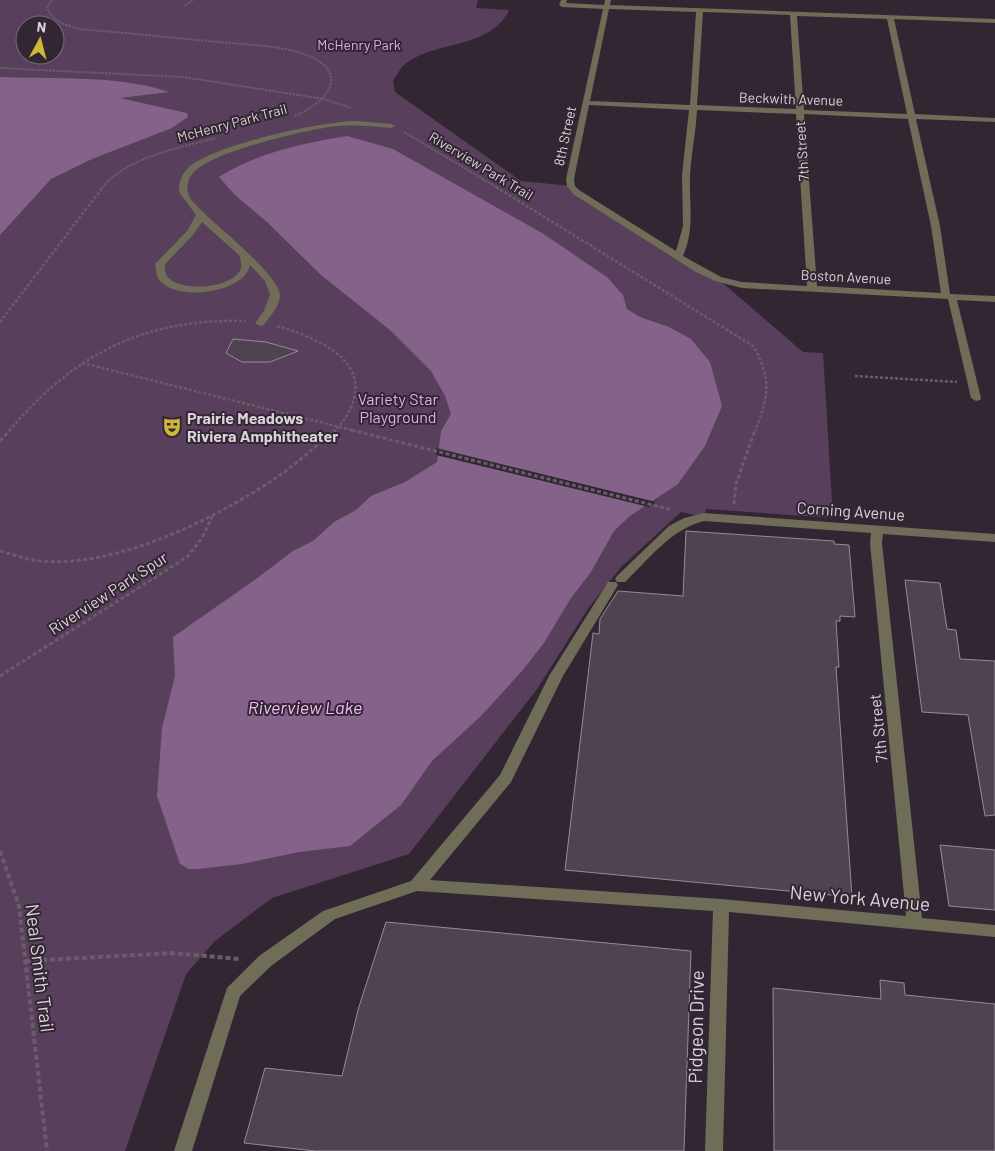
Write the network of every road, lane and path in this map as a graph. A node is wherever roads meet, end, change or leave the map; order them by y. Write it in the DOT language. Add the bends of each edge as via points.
graph roads {
  1 [pos="52,0"];
  2 [pos="193,0"];
  3 [pos="564,0"];
  4 [pos="607,3"];
  5 [pos="185,6"];
  6 [pos="700,9"];
  7 [pos="793,13"];
  8 [pos="890,17"];
  9 [pos="995,21"];
  10 [pos="0,68"];
  11 [pos="324,99"];
  12 [pos="586,103"];
  13 [pos="694,108"];
  14 [pos="359,110"];
  15 [pos="800,112"];
  16 [pos="912,117"];
  17 [pos="291,118"];
  18 [pos="995,120"];
  19 [pos="391,126"];
  20 [pos="219,137"];
  21 [pos="201,214"];
  22 [pos="245,254"];
  23 [pos="678,256"];
  24 [pos="699,270"];
  25 [pos="812,289"];
  26 [pos="949,297"];
  27 [pos="995,300"];
  28 [pos="0,322"];
  29 [pos="260,323"];
  30 [pos="81,363"];
  31 [pos="855,376"];
  32 [pos="972,383"];
  33 [pos="976,398"];
  34 [pos="339,427"];
  35 [pos="0,441"];
  36 [pos="734,507"];
  37 [pos="682,512"];
  38 [pos="212,516"];
  39 [pos="877,530"];
  40 [pos="995,538"];
  41 [pos="0,551"];
  42 [pos="0,676"];
  43 [pos="0,851"];
  44 [pos="417,885"];
  45 [pos="721,905"];
  46 [pos="915,923"];
  47 [pos="995,931"];
  48 [pos="26,961"];
  49 [pos="264,961"];
  50 [pos="46,1151"];
  51 [pos="183,1151"];
  52 [pos="714,1151"];
  1 -- 11 [label="path" via="47,7 54,20 80,29 251,43 295,52 324,64 330,75 330,90"];
  2 -- 5 [label="path"];
  3 -- 4 [label="street" via="562,5"];
  4 -- 6 [label="street"];
  4 -- 12 [label="street, 8th Street"];
  6 -- 7 [label="street"];
  6 -- 13 [label="street"];
  7 -- 8 [label="street"];
  7 -- 15 [label="street, 7th Street"];
  8 -- 9 [label="street"];
  8 -- 16 [label="street"];
  10 -- 11 [label="path" via="183,77"];
  11 -- 14 [label="path"];
  11 -- 17 [label="path, McHenry Park Trail"];
  12 -- 13 [label="street, Beckwith Avenue"];
  12 -- 23 [label="street, 8th Street" via="571,186"];
  13 -- 15 [label="street, Beckwith Avenue"];
  13 -- 23 [label="street" via="686,175 687,226"];
  15 -- 16 [label="street, Beckwith Avenue"];
  15 -- 25 [label="street, 7th Street"];
  16 -- 18 [label="street, Beckwith Avenue"];
  16 -- 26 [label="street" via="931,195"];
  19 -- 21 [label="street" via="351,123 320,126 211,157 192,170 182,184 185,197"];
  19 -- 36 [label="path, Riverview Park Trail" via="534,209 753,346 766,375 766,399 736,481"];
  20 -- 28 [label="path, McHenry Park Trail" via="161,154 108,182"];
  21 -- 22 [label="street"];
  21 -- 22 [label="street" via="195,226 160,264 162,276 169,284 182,288 218,288 235,281 244,272"];
  22 -- 29 [label="street" via="276,292 276,301"];
  23 -- 24 [label="street, 8th Street"];
  24 -- 25 [label="street, Boston Avenue" via="742,285"];
  25 -- 26 [label="street, Boston Avenue"];
  26 -- 27 [label="street, Boston Avenue"];
  26 -- 32 [label="street"];
  29 -- 30 [label="path" via="202,322 163,328 107,346"];
  29 -- 34 [label="path" via="306,334 328,344 346,361 354,374 356,400"];
  30 -- 34 [label="path"];
  30 -- 35 [label="path" via="34,402"];
  31 -- 32 [label="path"];
  32 -- 33 [label="street"];
  34 -- 37 [label="path"];
  34 -- 38 [label="path" via="280,475"];
  38 -- 41 [label="path" via="177,533 90,558 55,562"];
  38 -- 42 [label="path, Riverview Park Spur" via="206,533 188,557"];
  39 -- 40 [label="street, Corning Avenue"];
  39 -- 44 [label="street, Corning Avenue" via="704,517 673,529 617,582 556,676 506,778"];
  39 -- 46 [label="street, 7th Street"];
  43 -- 48 [label="path, Neal Smith Trail" via="19,906"];
  44 -- 45 [label="street, New York Avenue"];
  44 -- 49 [label="street" via="329,914"];
  45 -- 46 [label="street, New York Avenue"];
  45 -- 52 [label="street, Pidgeon Drive"];
  46 -- 47 [label="street, New York Avenue"];
  48 -- 49 [label="path" via="173,953"];
  48 -- 50 [label="path, Neal Smith Trail"];
  49 -- 51 [label="street" via="233,993"];
}
